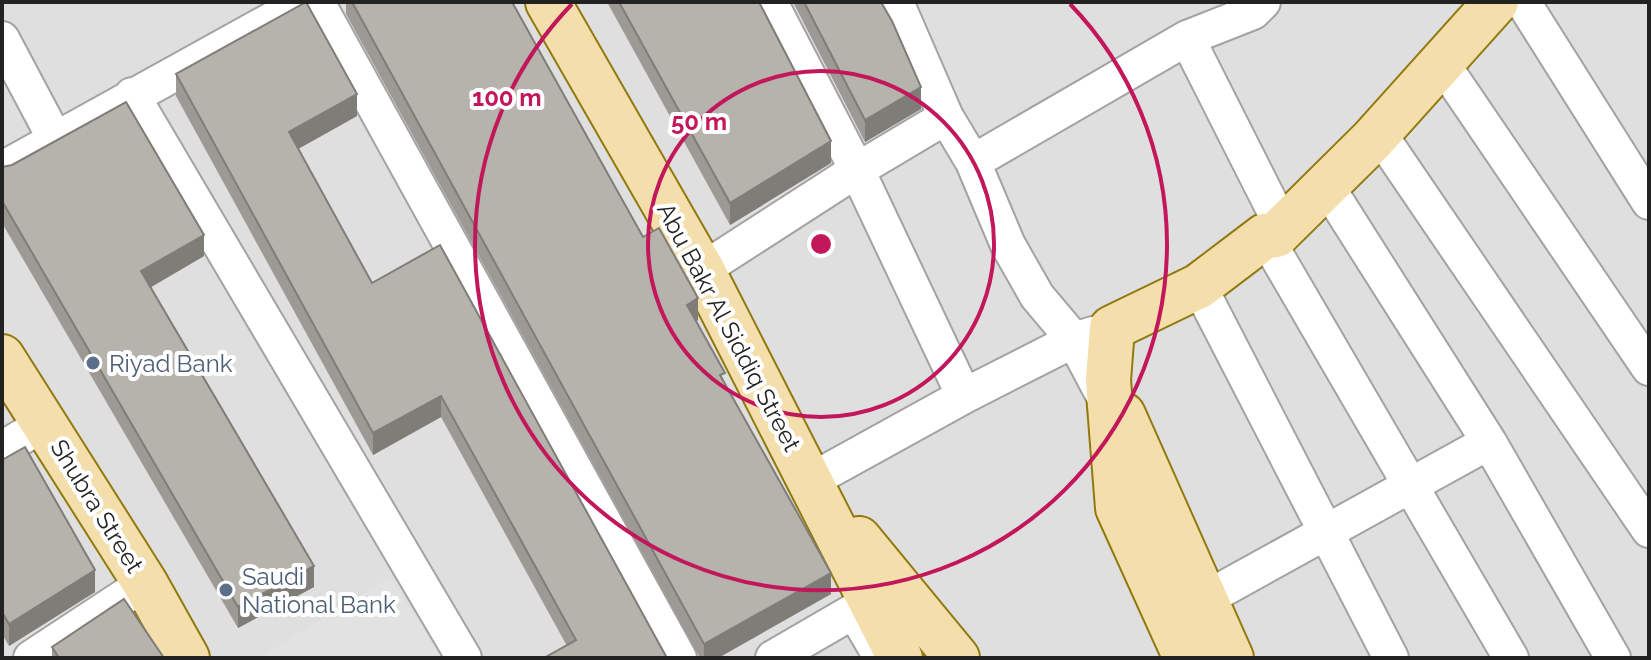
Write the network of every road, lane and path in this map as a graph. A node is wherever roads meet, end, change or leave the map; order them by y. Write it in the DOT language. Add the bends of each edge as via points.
graph roads {
  1 [pos="304,2"];
  2 [pos="317,2"];
  3 [pos="548,2"];
  4 [pos="770,2"];
  5 [pos="1496,2"];
  6 [pos="1523,2"];
  7 [pos="900,4"];
  8 [pos="1254,5"];
  9 [pos="1187,38"];
  10 [pos="2,39"];
  11 [pos="1441,62"];
  12 [pos="132,95"];
  13 [pos="946,117"];
  14 [pos="1378,132"];
  15 [pos="55,139"];
  16 [pos="973,162"];
  17 [pos="2,169"];
  18 [pos="857,170"];
  19 [pos="1326,185"];
  20 [pos="1649,202"];
  21 [pos="1274,232"];
  22 [pos="702,270"];
  23 [pos="1199,286"];
  24 [pos="1093,334"];
  25 [pos="2,357"];
  26 [pos="1649,368"];
  27 [pos="1109,394"];
  28 [pos="964,396"];
  29 [pos="45,423"];
  30 [pos="1489,442"];
  31 [pos="2,449"];
  32 [pos="810,481"];
  33 [pos="1411,485"];
  34 [pos="1649,530"];
  35 [pos="1325,533"];
  36 [pos="145,583"];
  37 [pos="1205,599"];
  38 [pos="836,621"];
  39 [pos="31,658"];
  40 [pos="187,658"];
  41 [pos="464,658"];
  42 [pos="679,658"];
  43 [pos="773,658"];
  44 [pos="858,658"];
  45 [pos="882,658"];
  46 [pos="900,658"];
  47 [pos="957,658"];
  48 [pos="1186,658"];
  49 [pos="1231,658"];
  50 [pos="1391,658"];
  51 [pos="1511,658"];
  52 [pos="1613,658"];
  1 -- 12 [label="street"];
  2 -- 42 [label="street"];
  3 -- 22 [label="main road, Abu Bakr Al Siddiq Street"];
  4 -- 18 [label="street"];
  5 -- 11 [label="main road"];
  6 -- 20 [label="street"];
  7 -- 13 [label="street"];
  8 -- 9 [label="street"];
  9 -- 16 [label="street"];
  9 -- 21 [label="street"];
  10 -- 15 [label="street"];
  11 -- 14 [label="main road"];
  11 -- 26 [label="street"];
  12 -- 15 [label="street"];
  12 -- 41 [label="street"];
  13 -- 16 [label="street"];
  13 -- 18 [label="street"];
  14 -- 19 [label="main road"];
  14 -- 34 [label="street"];
  15 -- 17 [label="street"];
  16 -- 24 [label="street" via="1008,245 1037,296"];
  18 -- 22 [label="street"];
  18 -- 28 [label="street"];
  19 -- 21 [label="main road"];
  19 -- 30 [label="street"];
  21 -- 23 [label="main road"];
  21 -- 33 [label="street"];
  22 -- 32 [label="main road, Abu Bakr Al Siddiq Street"];
  23 -- 24 [label="main road"];
  23 -- 35 [label="street"];
  24 -- 27 [label="main road"];
  24 -- 28 [label="street"];
  25 -- 29 [label="main road, Shubra Street"];
  27 -- 37 [label="main road"];
  27 -- 48 [label="main road" via="1118,508"];
  28 -- 32 [label="street"];
  29 -- 31 [label="street"];
  29 -- 36 [label="main road, Shubra Street"];
  30 -- 33 [label="street"];
  30 -- 52 [label="street"];
  32 -- 46 [label="main road, Abu Bakr Al Siddiq Street"];
  32 -- 47 [label="main road"];
  33 -- 35 [label="street"];
  33 -- 51 [label="street"];
  35 -- 37 [label="street"];
  35 -- 50 [label="street"];
  36 -- 39 [label="street"];
  36 -- 40 [label="main road, Shubra Street"];
  37 -- 49 [label="main road"];
  38 -- 43 [label="street"];
  38 -- 44 [label="street"];
  38 -- 45 [label="street" via="854,611"];
}
